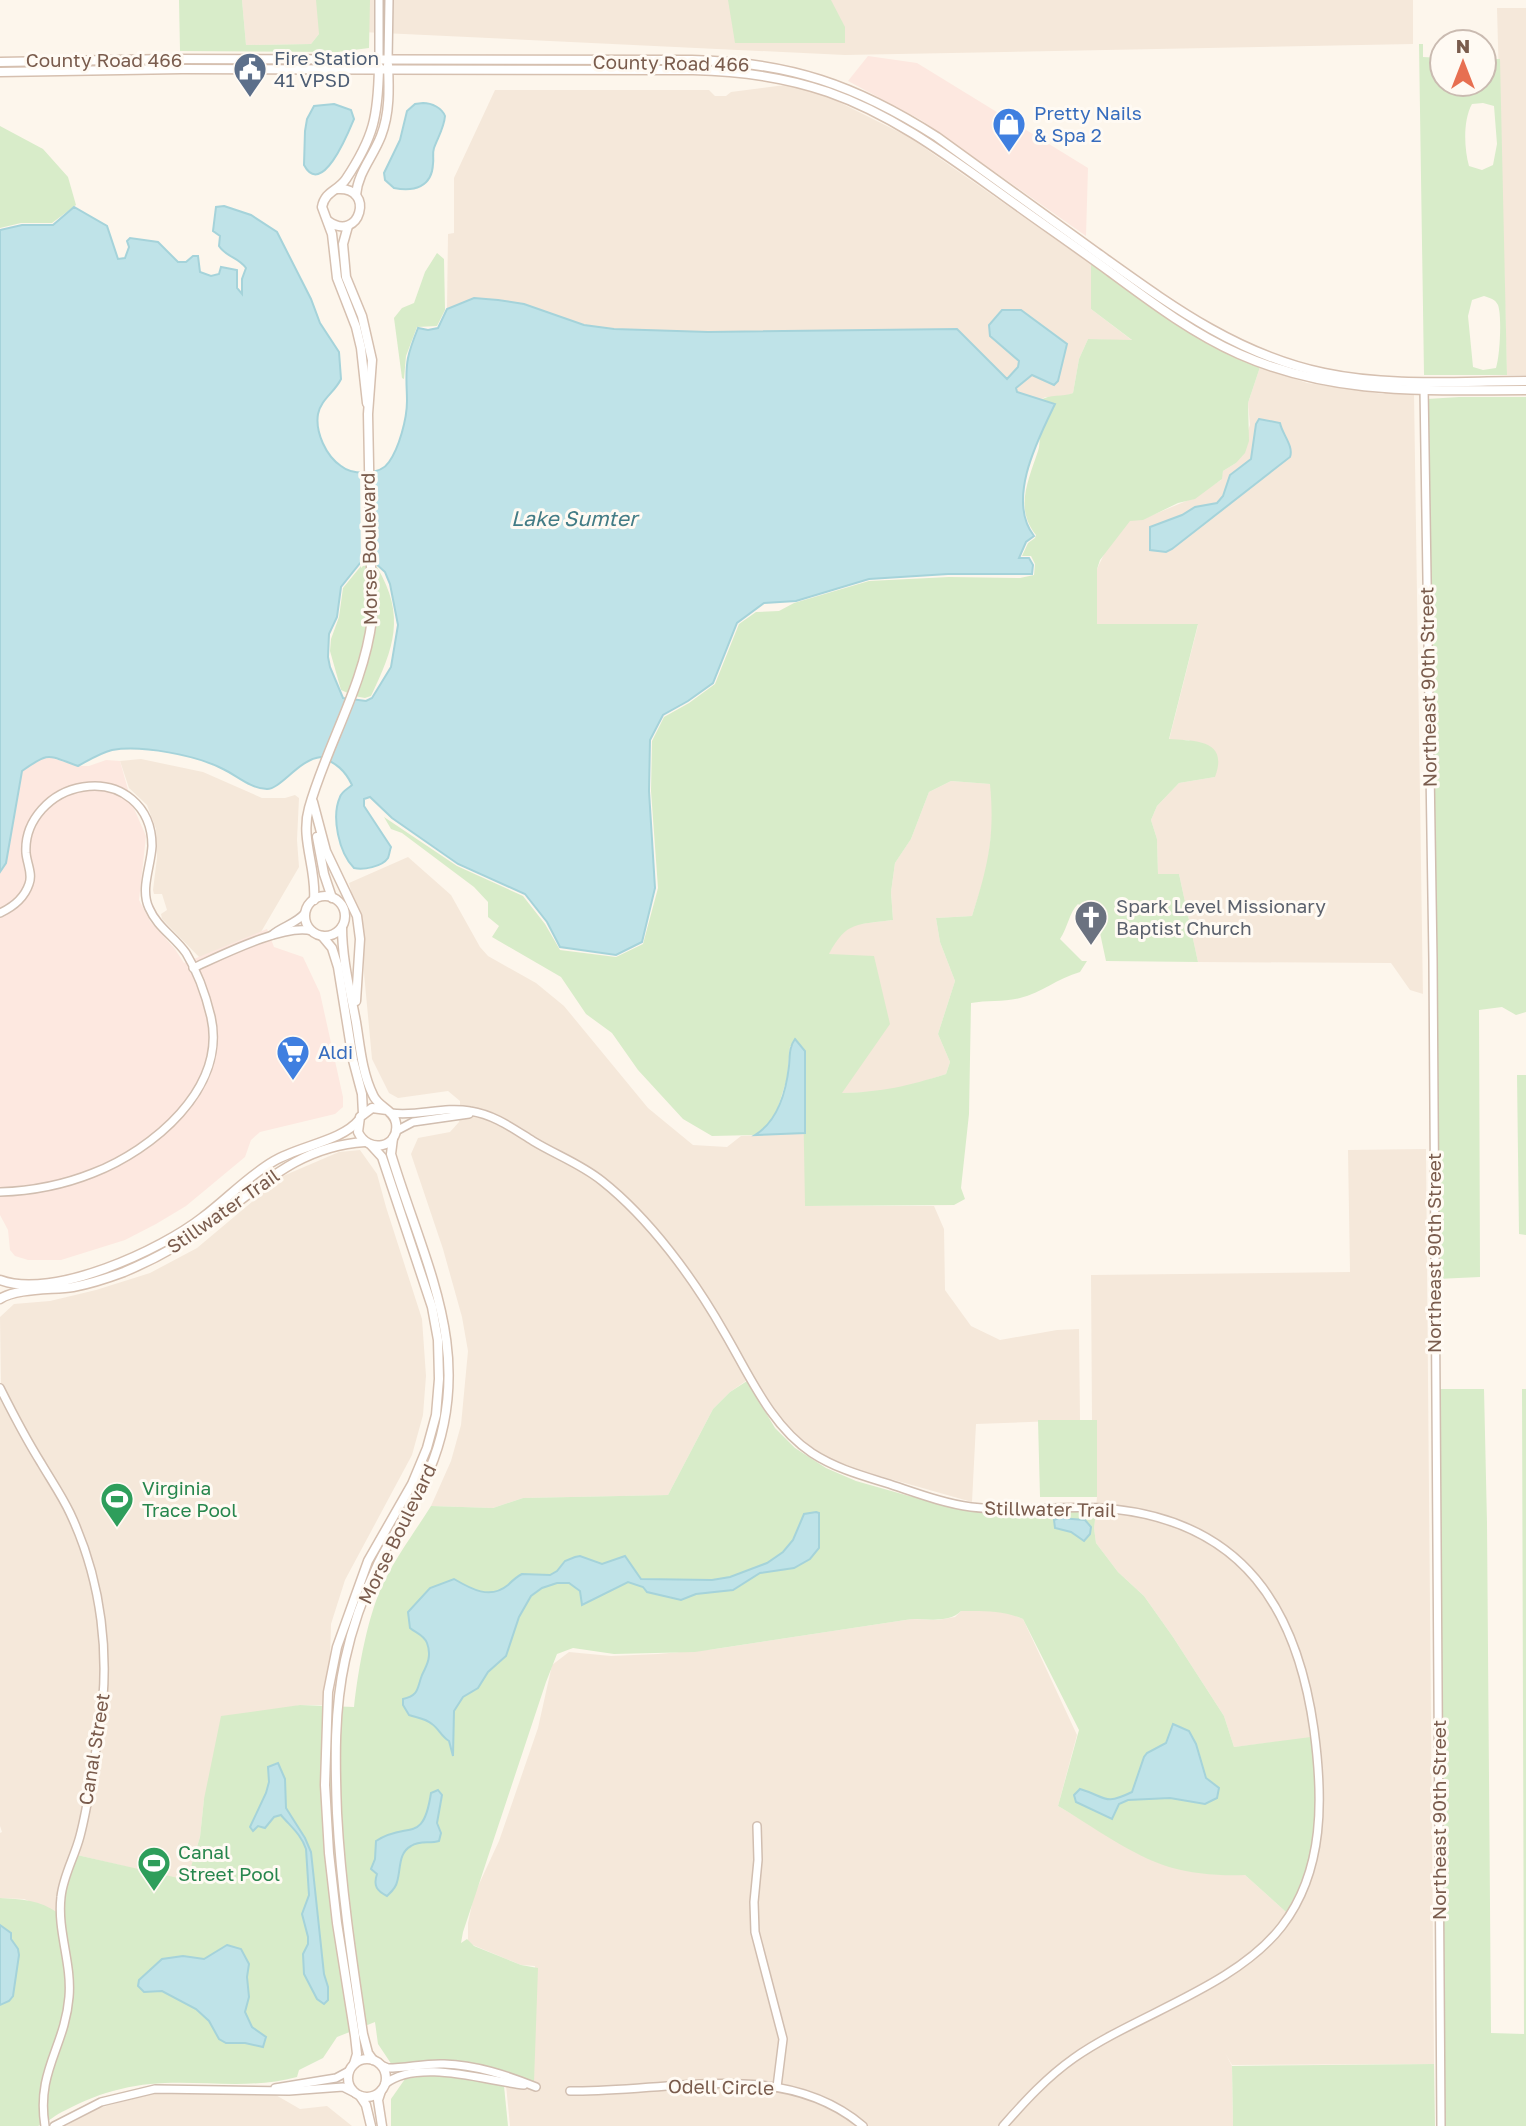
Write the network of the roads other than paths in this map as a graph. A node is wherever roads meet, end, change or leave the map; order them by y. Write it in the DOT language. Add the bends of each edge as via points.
graph roads {
  1 [pos="379,0"];
  2 [pos="388,0"];
  3 [pos="182,59"];
  4 [pos="0,62"];
  5 [pos="383,65"];
  6 [pos="183,69"];
  7 [pos="0,72"];
  8 [pos="334,190"];
  9 [pos="356,195"];
  10 [pos="328,221"];
  11 [pos="348,226"];
  12 [pos="1526,381"];
  13 [pos="1424,386"];
  14 [pos="1526,390"];
  15 [pos="368,414"];
  16 [pos="312,800"];
  17 [pos="315,814"];
  18 [pos="332,898"];
  19 [pos="314,900"];
  20 [pos="0,913"];
  21 [pos="305,913"];
  22 [pos="342,927"];
  23 [pos="312,931"];
  24 [pos="272,935"];
  25 [pos="322,936"];
  26 [pos="193,968"];
  27 [pos="355,1014"];
  28 [pos="389,1112"];
  29 [pos="484,1114"];
  30 [pos="361,1117"];
  31 [pos="394,1135"];
  32 [pos="368,1143"];
  33 [pos="0,1192"];
  34 [pos="0,1281"];
  35 [pos="0,1298"];
  36 [pos="0,1388"];
  37 [pos="757,1826"];
  38 [pos="377,2063"];
  39 [pos="351,2067"];
  40 [pos="383,2087"];
  41 [pos="777,2087"];
  42 [pos="271,2089"];
  43 [pos="569,2091"];
  44 [pos="358,2094"];
  45 [pos="45,2126"];
  46 [pos="54,2126"];
  47 [pos="371,2126"];
  48 [pos="382,2126"];
  49 [pos="863,2126"];
  50 [pos="1003,2126"];
  51 [pos="1441,2126"];
  1 -- 5 [label="street"];
  2 -- 5 [label="street"];
  3 -- 4 [label="main road, County Road 466"];
  3 -- 5 [label="main road, County Road 466"];
  3 -- 6 [label="street"];
  5 -- 6 [label="main road, County Road 466"];
  5 -- 8 [label="main road" via="373,130 344,182"];
  5 -- 9 [label="main road" via="388,95 381,136 358,178"];
  5 -- 13 [label="main road, County Road 466" via="745,72 808,86 867,108 932,146 1189,328 1238,353 1325,382 1373,388"];
  6 -- 7 [label="main road, County Road 466"];
  8 -- 9 [label="main road"];
  8 -- 10 [label="main road" via="326,195 322,207"];
  9 -- 11 [label="main road" via="360,212"];
  10 -- 11 [label="main road"];
  10 -- 15 [label="main road, Morse Boulevard" via="337,278 361,348"];
  11 -- 15 [label="main road, Morse Boulevard" via="343,244 346,276 372,360"];
  12 -- 13 [label="main road"];
  13 -- 14 [label="main road"];
  13 -- 51 [label="street, Northeast 90th Street"];
  15 -- 16 [label="main road, Morse Boulevard" via="369,648"];
  16 -- 17 [label="main road, Morse Boulevard"];
  16 -- 19 [label="main road, Morse Boulevard" via="307,832"];
  17 -- 18 [label="main road, Morse Boulevard"];
  17 -- 27 [label="main road, Morse Boulevard" via="326,851 357,916"];
  18 -- 19 [label="main road"];
  18 -- 22 [label="main road" via="344,912"];
  19 -- 21 [label="main road"];
  20 -- 26 [label="street" via="17,903 30,882 27,842 30,826 43,808 75,788 111,787 129,795 142,809 151,837 147,905 186,952"];
  21 -- 23 [label="main road"];
  21 -- 24 [label="street"];
  22 -- 25 [label="main road"];
  22 -- 27 [label="main road, Morse Boulevard"];
  23 -- 24 [label="street" via="296,929"];
  23 -- 25 [label="main road"];
  24 -- 26 [label="street"];
  25 -- 30 [label="main road" via="338,967 362,1094"];
  26 -- 33 [label="street" via="212,1019 212,1041 205,1074 187,1106 134,1152 95,1172 52,1186"];
  27 -- 28 [label="main road, Morse Boulevard" via="370,1087 378,1104"];
  28 -- 29 [label="street, Stillwater Trail" via="444,1108"];
  28 -- 30 [label="main road" via="372,1108"];
  28 -- 31 [label="main road" via="394,1118"];
  29 -- 31 [label="street" via="425,1120 406,1125"];
  29 -- 50 [label="street, Stillwater Trail" via="594,1175 631,1208 694,1282 770,1410 811,1452 846,1471 957,1505 1113,1509 1188,1528 1225,1548 1246,1567 1290,1635 1312,1714 1319,1791 1313,1861 1296,1905 1272,1938 1236,1969 1074,2058"];
  30 -- 32 [label="main road" via="358,1132"];
  30 -- 34 [label="main road, Stillwater Trail" via="351,1129 276,1160 202,1218 128,1259 78,1277 21,1284"];
  31 -- 32 [label="main road" via="383,1145"];
  31 -- 38 [label="main road, Morse Boulevard" via="391,1154 443,1311 449,1353 442,1437 360,1609 345,1658 337,1708 335,1769 345,1913 363,2034 368,2053"];
  32 -- 35 [label="main road, Stillwater Trail" via="337,1145 300,1158 170,1250 123,1272 76,1287"];
  32 -- 39 [label="main road, Morse Boulevard" via="384,1164 432,1307 439,1379 427,1448 368,1561 337,1647 328,1692 325,1785 329,1853 357,2054"];
  34 -- 35 [label="main road"];
  36 -- 45 [label="street, Canal Street" via="78,1532 94,1583 103,1637 102,1715 82,1829 61,1894 69,1997 45,2077"];
  37 -- 41 [label="street" via="755,1932 783,2039"];
  38 -- 39 [label="main road" via="363,2059"];
  38 -- 40 [label="main road" via="384,2071"];
  38 -- 40 [label="street" via="388,2068 468,2066 536,2087 443,2072 403,2075"];
  39 -- 42 [label="street" via="336,2078"];
  39 -- 44 [label="main road" via="348,2083"];
  40 -- 44 [label="main road" via="371,2096"];
  40 -- 48 [label="main road" via="378,2100"];
  41 -- 43 [label="street, Odell Circle" via="740,2084"];
  41 -- 49 [label="street, Odell Circle" via="825,2102"];
  42 -- 44 [label="street" via="342,2087"];
  42 -- 46 [label="street" via="136,2092 101,2102"];
  44 -- 47 [label="main road"];
}
